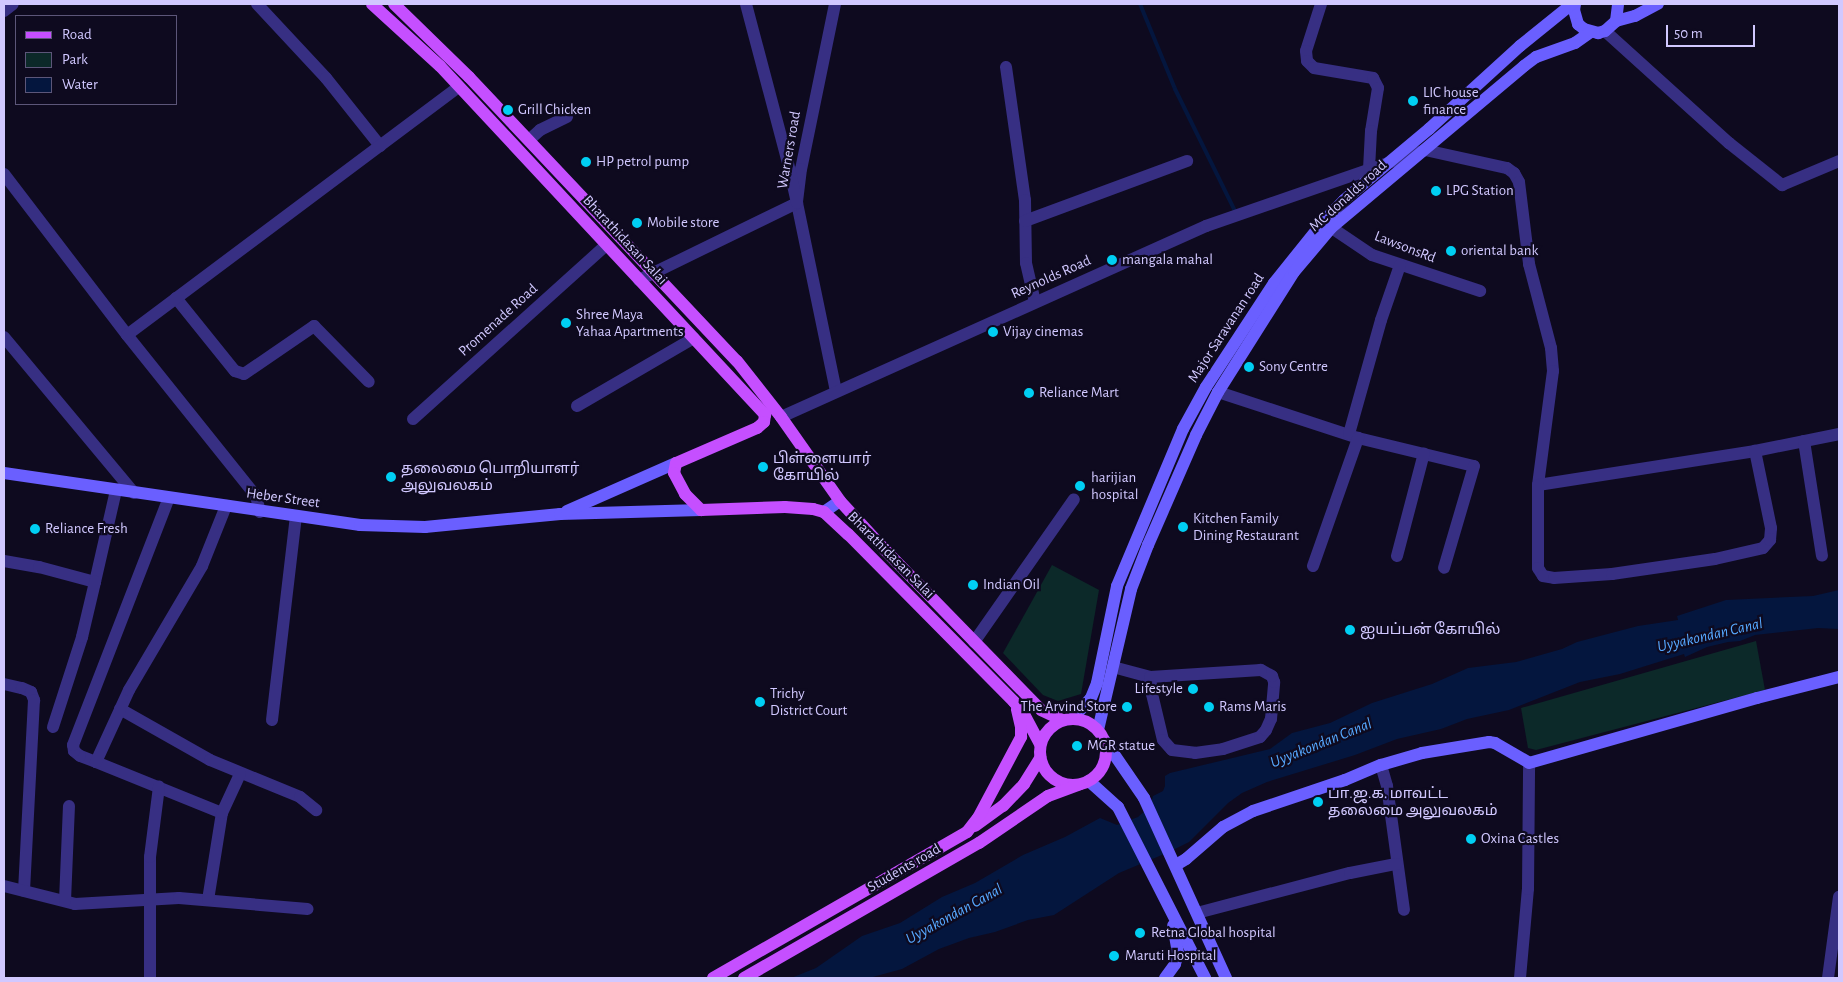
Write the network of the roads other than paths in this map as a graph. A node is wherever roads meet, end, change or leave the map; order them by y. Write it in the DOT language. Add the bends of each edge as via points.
graph roads {
  1 [pos="13,4"];
  2 [pos="256,4"];
  3 [pos="372,4"];
  4 [pos="394,4"];
  5 [pos="746,4"];
  6 [pos="835,4"];
  7 [pos="1321,4"];
  8 [pos="1574,4"];
  9 [pos="1618,4"];
  10 [pos="1658,4"];
  11 [pos="4,11"];
  12 [pos="1616,21"];
  13 [pos="1606,31"];
  14 [pos="1591,32"];
  15 [pos="1006,67"];
  16 [pos="459,88"];
  17 [pos="567,117"];
  18 [pos="529,140"];
  19 [pos="380,146"];
  20 [pos="1425,150"];
  21 [pos="1187,161"];
  22 [pos="1839,161"];
  23 [pos="1390,162"];
  24 [pos="1369,169"];
  25 [pos="4,174"];
  26 [pos="797,202"];
  27 [pos="1025,221"];
  28 [pos="1327,225"];
  29 [pos="606,245"];
  30 [pos="1400,265"];
  31 [pos="654,271"];
  32 [pos="639,280"];
  33 [pos="1480,291"];
  34 [pos="176,298"];
  35 [pos="1035,302"];
  36 [pos="127,334"];
  37 [pos="4,337"];
  38 [pos="694,338"];
  39 [pos="369,382"];
  40 [pos="836,391"];
  41 [pos="1218,392"];
  42 [pos="577,406"];
  43 [pos="781,417"];
  44 [pos="413,419"];
  45 [pos="1839,434"];
  46 [pos="1354,436"];
  47 [pos="1804,441"];
  48 [pos="1755,451"];
  49 [pos="1424,453"];
  50 [pos="676,463"];
  51 [pos="4,473"];
  52 [pos="1538,485"];
  53 [pos="116,490"];
  54 [pos="134,493"];
  55 [pos="169,498"];
  56 [pos="1074,499"];
  57 [pos="840,501"];
  58 [pos="226,506"];
  59 [pos="701,510"];
  60 [pos="260,512"];
  61 [pos="824,512"];
  62 [pos="560,514"];
  63 [pos="296,517"];
  64 [pos="1397,556"];
  65 [pos="1822,556"];
  66 [pos="4,561"];
  67 [pos="1313,566"];
  68 [pos="1444,568"];
  69 [pos="95,582"];
  70 [pos="974,642"];
  71 [pos="1113,667"];
  72 [pos="1150,676"];
  73 [pos="1839,677"];
  74 [pos="4,684"];
  75 [pos="1014,702"];
  76 [pos="120,710"];
  77 [pos="1067,719"];
  78 [pos="272,720"];
  79 [pos="53,726"];
  80 [pos="1101,735"];
  81 [pos="1040,744"];
  82 [pos="1040,758"];
  83 [pos="96,762"];
  84 [pos="1530,763"];
  85 [pos="1381,765"];
  86 [pos="240,774"];
  87 [pos="1084,783"];
  88 [pos="159,787"];
  89 [pos="70,806"];
  90 [pos="316,810"];
  91 [pos="222,813"];
  92 [pos="967,832"];
  93 [pos="1396,864"];
  94 [pos="1176,865"];
  95 [pos="4,886"];
  96 [pos="24,891"];
  97 [pos="1839,897"];
  98 [pos="151,900"];
  99 [pos="208,900"];
  100 [pos="65,901"];
  101 [pos="308,909"];
  102 [pos="1170,909"];
  103 [pos="1404,910"];
  104 [pos="1197,913"];
  105 [pos="150,978"];
  106 [pos="713,978"];
  107 [pos="744,978"];
  108 [pos="1165,978"];
  109 [pos="1205,978"];
  110 [pos="1226,978"];
  111 [pos="1520,978"];
  112 [pos="1828,978"];
  1 -- 11 [label="street"];
  2 -- 19 [label="street" via="326,78"];
  3 -- 16 [label="main road, Bharathidasan Salai" via="440,66"];
  4 -- 18 [label="main road, Bharathidasan Salai"];
  5 -- 26 [label="street"];
  6 -- 26 [label="street, Warners road"];
  7 -- 24 [label="street" via="1306,51 1307,61 1314,68 1373,78 1378,88"];
  8 -- 14 [label="main road" via="1575,18"];
  8 -- 23 [label="main road, Major Saravanan road" via="1520,46"];
  9 -- 12 [label="main road"];
  10 -- 12 [label="main road"];
  12 -- 13 [label="main road"];
  13 -- 14 [label="main road"];
  13 -- 22 [label="street" via="1729,143 1782,185"];
  14 -- 20 [label="main road, MC donalds road" via="1575,43 1536,57"];
  15 -- 27 [label="street" via="1025,200"];
  16 -- 19 [label="street"];
  16 -- 29 [label="main road, Bharathidasan Salai"];
  17 -- 18 [label="street" via="540,130"];
  18 -- 31 [label="main road, Bharathidasan Salai"];
  19 -- 34 [label="street"];
  20 -- 23 [label="street, Reynolds Road"];
  20 -- 28 [label="main road, MC donalds road"];
  20 -- 52 [label="street" via="1506,168 1519,182 1529,264 1551,348 1553,371"];
  21 -- 27 [label="street"];
  23 -- 24 [label="street, Reynolds Road"];
  23 -- 28 [label="main road, Major Saravanan road" via="1344,200"];
  24 -- 35 [label="street, Reynolds Road" via="1206,226"];
  25 -- 36 [label="street"];
  26 -- 31 [label="street"];
  26 -- 40 [label="street, Warners road"];
  27 -- 35 [label="street" via="1026,263"];
  28 -- 30 [label="street, LawsonsRd" via="1372,255"];
  28 -- 41 [label="main road, MC donalds road"];
  28 -- 77 [label="main road, Major Saravanan road" via="1264,298 1183,428 1117,586 1091,698"];
  29 -- 32 [label="main road, Bharathidasan Salai"];
  29 -- 44 [label="street, Promenade Road"];
  30 -- 33 [label="street, LawsonsRd"];
  30 -- 46 [label="street" via="1382,320"];
  31 -- 32 [label="street"];
  31 -- 43 [label="main road, Bharathidasan Salai" via="738,361"];
  32 -- 38 [label="main road, Bharathidasan Salai"];
  34 -- 36 [label="street"];
  34 -- 39 [label="street" via="235,371 244,374 314,326"];
  35 -- 40 [label="street, Reynolds Road"];
  36 -- 60 [label="street" via="256,496"];
  37 -- 54 [label="street"];
  38 -- 42 [label="street"];
  38 -- 50 [label="main road, Bharathidasan Salai" via="765,415 764,422"];
  40 -- 43 [label="street, Reynolds Road"];
  41 -- 46 [label="street"];
  41 -- 71 [label="main road, Major Saravanan road" via="1144,554 1131,589"];
  43 -- 57 [label="main road, Bharathidasan Salai"];
  45 -- 47 [label="street"];
  46 -- 49 [label="street"];
  46 -- 67 [label="street"];
  47 -- 48 [label="street"];
  47 -- 65 [label="street"];
  48 -- 52 [label="street"];
  48 -- 52 [label="street" via="1771,528 1770,540 1763,548 1715,559 1612,574 1543,576 1538,568"];
  49 -- 64 [label="street"];
  49 -- 68 [label="street" via="1474,466"];
  50 -- 59 [label="main road" via="674,473 685,494"];
  50 -- 62 [label="main road"];
  51 -- 53 [label="main road, Heber Street"];
  53 -- 54 [label="main road, Heber Street"];
  53 -- 69 [label="street"];
  54 -- 55 [label="main road, Heber Street"];
  55 -- 58 [label="main road, Heber Street"];
  55 -- 83 [label="street" via="73,745 80,756"];
  56 -- 70 [label="street"];
  57 -- 61 [label="main road"];
  57 -- 70 [label="main road, Bharathidasan Salai"];
  58 -- 60 [label="main road, Heber Street"];
  58 -- 76 [label="street" via="202,566"];
  59 -- 61 [label="main road, Bharathidasan Salai" via="786,507 813,508"];
  59 -- 62 [label="main road"];
  60 -- 63 [label="main road, Heber Street"];
  61 -- 75 [label="main road, Bharathidasan Salai"];
  62 -- 63 [label="main road, Heber Street" via="425,527 360,525"];
  63 -- 78 [label="street"];
  66 -- 69 [label="street"];
  69 -- 79 [label="street" via="82,637"];
  70 -- 77 [label="main road, Bharathidasan Salai" via="1041,710"];
  71 -- 72 [label="street"];
  71 -- 80 [label="main road, Major Saravanan road"];
  72 -- 72 [label="street" via="1163,740 1172,750 1195,753 1223,749 1260,737 1271,719 1274,682 1272,676 1261,670"];
  73 -- 84 [label="main road"];
  74 -- 96 [label="street" via="30,692 34,700"];
  75 -- 81 [label="main road, Bharathidasan Salai"];
  75 -- 92 [label="main road" via="1021,737 978,818"];
  76 -- 83 [label="street"];
  76 -- 86 [label="street"];
  77 -- 80 [label="main road" via="1091,723"];
  77 -- 81 [label="main road" via="1052,725"];
  80 -- 87 [label="main road" via="1106,760 1096,776"];
  80 -- 94 [label="main road" via="1144,798"];
  81 -- 82 [label="main road"];
  82 -- 87 [label="main road" via="1048,775 1057,781 1068,785"];
  82 -- 92 [label="main road" via="1024,784 1003,806"];
  83 -- 88 [label="street"];
  84 -- 85 [label="main road" via="1495,743 1482,742 1422,752"];
  84 -- 111 [label="street" via="1528,889"];
  85 -- 93 [label="street" via="1395,839"];
  85 -- 94 [label="main road" via="1253,811 1223,827"];
  86 -- 90 [label="street" via="300,797"];
  86 -- 91 [label="street"];
  87 -- 102 [label="main road" via="1118,807"];
  87 -- 107 [label="main road, Students road" via="1048,796 965,852"];
  88 -- 91 [label="street"];
  88 -- 98 [label="street" via="150,857"];
  89 -- 100 [label="street"];
  91 -- 99 [label="street"];
  92 -- 106 [label="main road"];
  93 -- 103 [label="street"];
  93 -- 104 [label="street"];
  94 -- 104 [label="main road"];
  95 -- 96 [label="street"];
  96 -- 100 [label="street"];
  97 -- 112 [label="street"];
  98 -- 99 [label="street"];
  98 -- 100 [label="street" via="75,904"];
  98 -- 105 [label="street"];
  99 -- 101 [label="street"];
  102 -- 108 [label="main road" via="1178,952 1175,964"];
  102 -- 109 [label="main road"];
  104 -- 110 [label="main road"];
}
